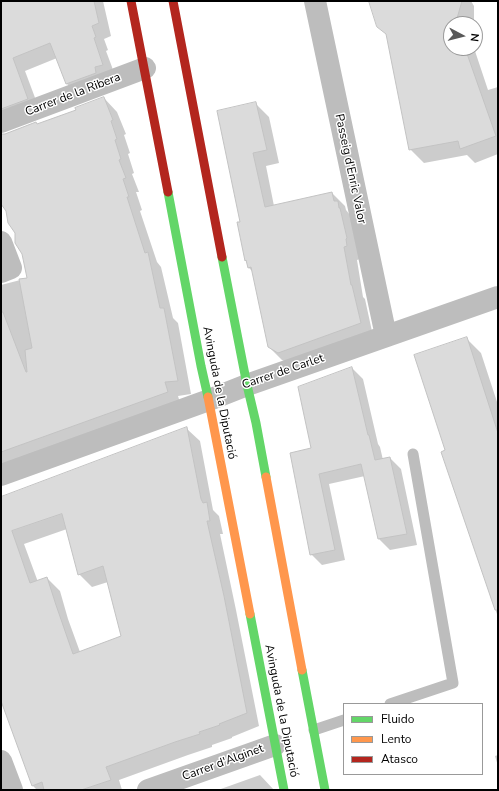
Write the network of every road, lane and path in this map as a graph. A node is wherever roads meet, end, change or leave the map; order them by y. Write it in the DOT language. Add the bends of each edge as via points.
graph roads {
  1 [pos="132,1"];
  2 [pos="173,1"];
  3 [pos="315,1"];
  4 [pos="144,68"];
  5 [pos="1,122"];
  6 [pos="1,242"];
  7 [pos="1,272"];
  8 [pos="498,297"];
  9 [pos="386,336"];
  10 [pos="247,385"];
  11 [pos="209,400"];
  12 [pos="412,454"];
  13 [pos="1,476"];
  14 [pos="393,703"];
  15 [pos="343,720"];
  16 [pos="314,730"];
  17 [pos="275,745"];
  18 [pos="1,761"];
  19 [pos="12,790"];
  20 [pos="148,790"];
  21 [pos="284,790"];
  22 [pos="325,790"];
  1 -- 4 [label="street, Avinguda de la Diputació"];
  2 -- 10 [label="street"];
  3 -- 9 [label="street, Passeig d'Enric Valor"];
  4 -- 5 [label="street, Carrer de la Ribera"];
  4 -- 11 [label="street, Avinguda de la Diputació"];
  6 -- 7 [label="street" via="11,268"];
  8 -- 9 [label="street, Carrer de Carlet"];
  9 -- 10 [label="street, Carrer de Carlet"];
  10 -- 11 [label="street, Carrer de Carlet"];
  10 -- 16 [label="street"];
  11 -- 13 [label="street, Carrer de Carlet"];
  11 -- 17 [label="street, Avinguda de la Diputació"];
  12 -- 14 [label="lane" via="453,683"];
  15 -- 16 [label="lane"];
  16 -- 22 [label="street"];
  17 -- 20 [label="street, Carrer d'Alginet"];
  17 -- 21 [label="street, Avinguda de la Diputació"];
  18 -- 19 [label="street"];
}
